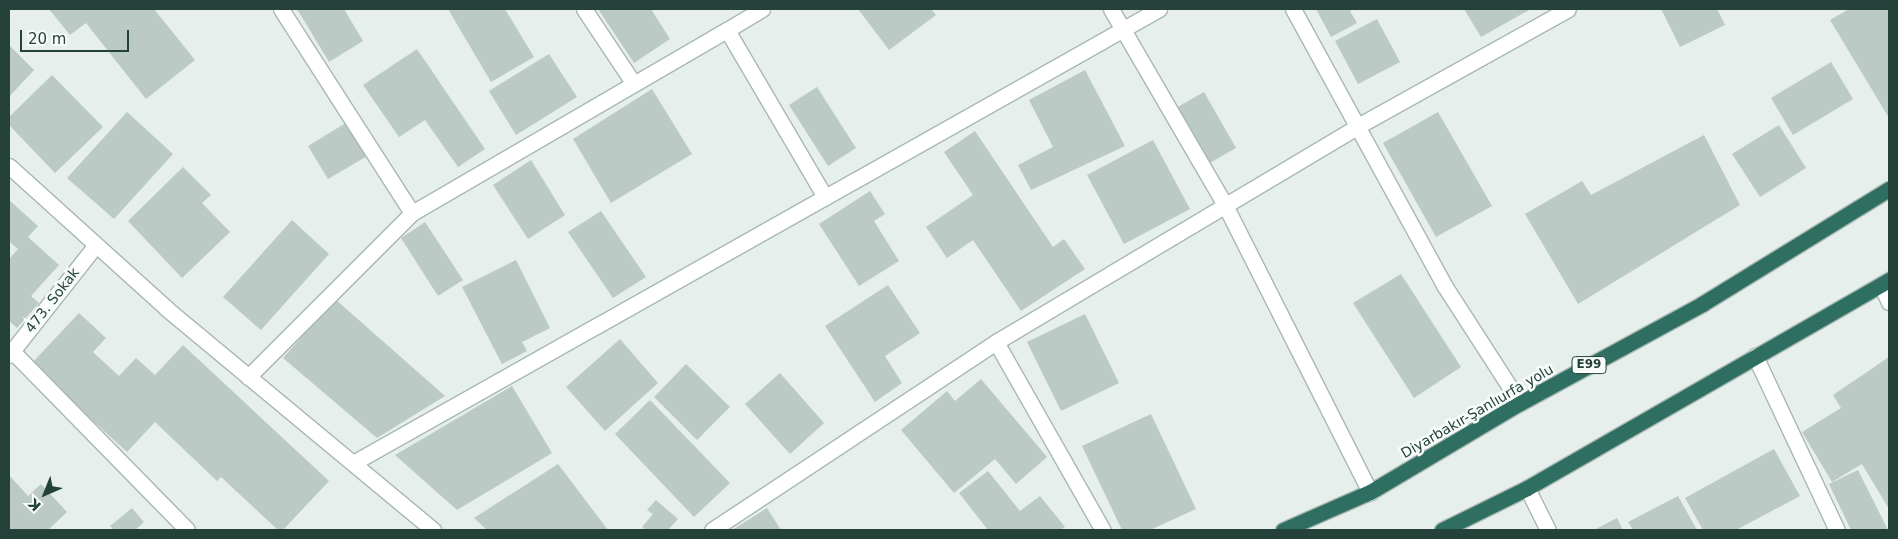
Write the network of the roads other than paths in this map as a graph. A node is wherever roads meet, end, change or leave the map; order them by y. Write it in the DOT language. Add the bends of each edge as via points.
graph roads {
  1 [pos="281,9"];
  2 [pos="584,9"];
  3 [pos="762,9"];
  4 [pos="1111,9"];
  5 [pos="1159,9"];
  6 [pos="1293,9"];
  7 [pos="1568,9"];
  8 [pos="1122,29"];
  9 [pos="726,30"];
  10 [pos="634,84"];
  11 [pos="1358,126"];
  12 [pos="9,166"];
  13 [pos="1889,189"];
  14 [pos="825,197"];
  15 [pos="1225,205"];
  16 [pos="412,213"];
  17 [pos="96,245"];
  18 [pos="1885,282"];
  19 [pos="1889,302"];
  20 [pos="996,342"];
  21 [pos="10,353"];
  22 [pos="1755,356"];
  23 [pos="248,377"];
  24 [pos="1520,403"];
  25 [pos="353,464"];
  26 [pos="1527,488"];
  27 [pos="1370,492"];
  28 [pos="187,530"];
  29 [pos="433,530"];
  30 [pos="712,530"];
  31 [pos="1103,530"];
  32 [pos="1284,530"];
  33 [pos="1442,530"];
  34 [pos="1548,530"];
  35 [pos="1837,530"];
  1 -- 16 [label="street"];
  2 -- 10 [label="street"];
  3 -- 9 [label="street"];
  4 -- 8 [label="street"];
  5 -- 8 [label="street"];
  6 -- 11 [label="street"];
  7 -- 11 [label="street"];
  8 -- 14 [label="street"];
  8 -- 15 [label="street"];
  9 -- 10 [label="street"];
  9 -- 14 [label="street"];
  10 -- 16 [label="street"];
  11 -- 15 [label="street"];
  11 -- 24 [label="street" via="1444,285"];
  12 -- 17 [label="street"];
  13 -- 24 [label="highway, Diyarbakır-Şanlıurfa yolu / E99" via="1702,304"];
  14 -- 25 [label="street"];
  15 -- 20 [label="street"];
  15 -- 27 [label="street"];
  16 -- 23 [label="street"];
  17 -- 21 [label="street, 473. Sokak"];
  17 -- 23 [label="street"];
  18 -- 19 [label="street"];
  18 -- 22 [label="highway"];
  20 -- 30 [label="street"];
  20 -- 31 [label="street"];
  21 -- 28 [label="street"];
  22 -- 26 [label="highway"];
  22 -- 35 [label="street"];
  23 -- 25 [label="street"];
  24 -- 27 [label="highway, Diyarbakır-Şanlıurfa yolu / E99"];
  25 -- 29 [label="street"];
  26 -- 33 [label="highway"];
  26 -- 34 [label="street"];
  27 -- 32 [label="highway, Diyarbakır-Şanlıurfa yolu / E99"];
}
